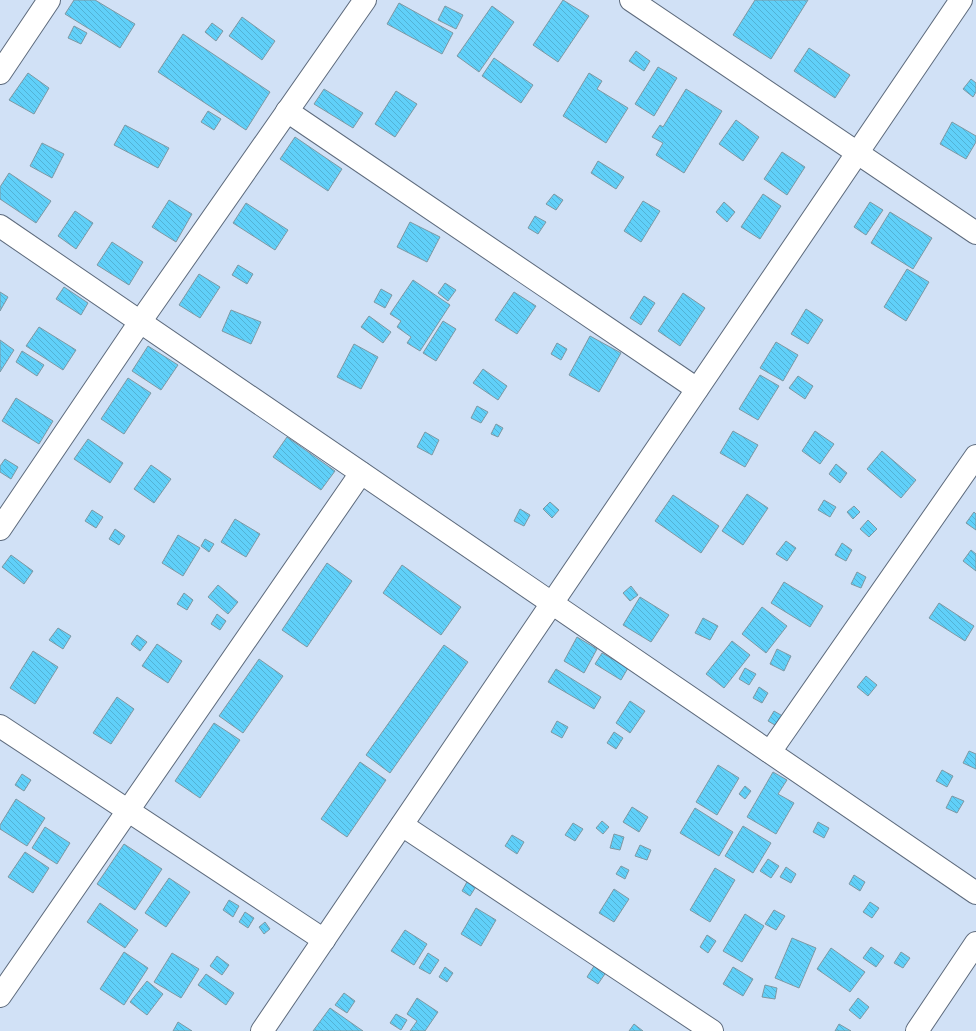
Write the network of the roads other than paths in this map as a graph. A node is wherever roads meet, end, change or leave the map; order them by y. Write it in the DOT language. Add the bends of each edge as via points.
graph roads {
  1 [pos="49,0"];
  2 [pos="365,0"];
  3 [pos="961,0"];
  4 [pos="640,2"];
  5 [pos="0,73"];
  6 [pos="287,111"];
  7 [pos="858,152"];
  8 [pos="0,226"];
  9 [pos="976,233"];
  10 [pos="140,322"];
  11 [pos="697,389"];
  12 [pos="976,456"];
  13 [pos="361,473"];
  14 [pos="0,528"];
  15 [pos="552,603"];
  16 [pos="0,726"];
  17 [pos="770,752"];
  18 [pos="128,810"];
  19 [pos="402,825"];
  20 [pos="976,893"];
  21 [pos="324,940"];
  22 [pos="976,943"];
  23 [pos="0,996"];
  24 [pos="262,1031"];
  25 [pos="712,1031"];
  26 [pos="917,1031"];
  1 -- 5 [label="street"];
  2 -- 6 [label="street"];
  3 -- 7 [label="street"];
  4 -- 7 [label="street"];
  6 -- 10 [label="street"];
  6 -- 11 [label="street"];
  7 -- 9 [label="street"];
  7 -- 11 [label="street"];
  8 -- 10 [label="street"];
  10 -- 13 [label="street"];
  10 -- 14 [label="street"];
  11 -- 15 [label="street"];
  12 -- 17 [label="street"];
  13 -- 15 [label="street"];
  13 -- 18 [label="street"];
  15 -- 17 [label="street"];
  15 -- 19 [label="street"];
  16 -- 18 [label="street"];
  17 -- 20 [label="street"];
  18 -- 21 [label="street"];
  18 -- 23 [label="street"];
  19 -- 21 [label="street"];
  19 -- 25 [label="street"];
  21 -- 24 [label="street"];
  22 -- 26 [label="street"];
}
